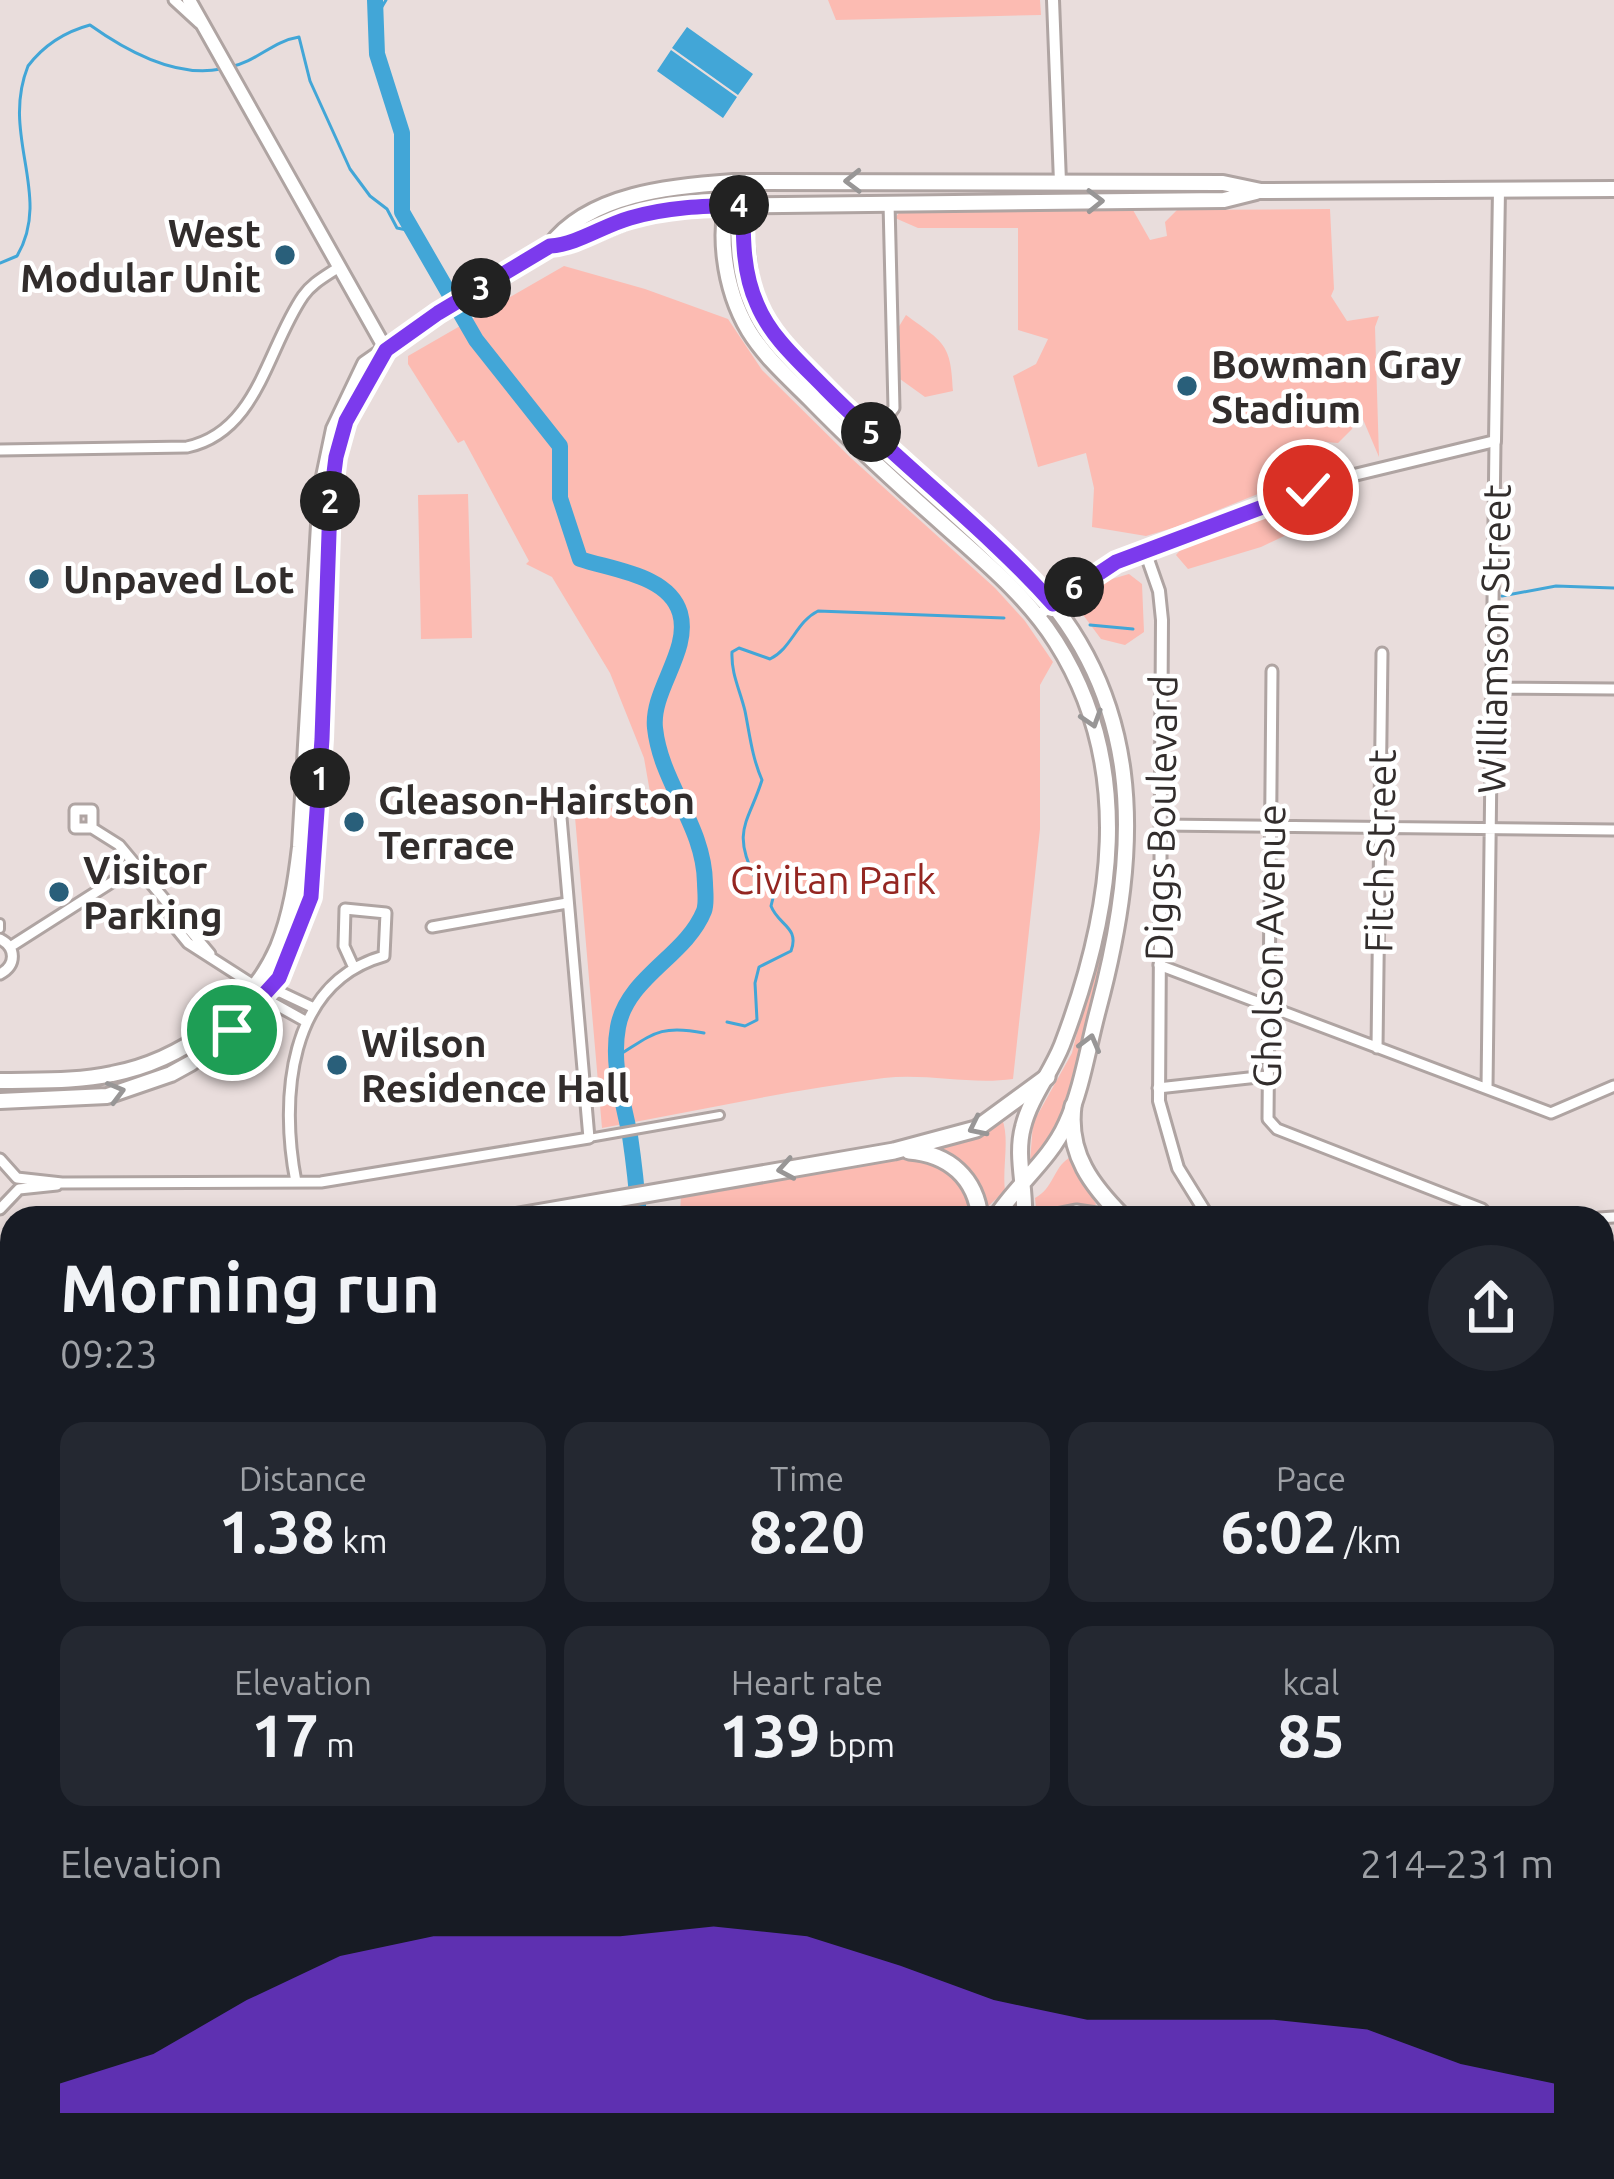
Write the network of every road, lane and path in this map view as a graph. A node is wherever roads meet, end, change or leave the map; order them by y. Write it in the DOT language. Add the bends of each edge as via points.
graph roads {
  1 [pos="174,0"];
  2 [pos="189,0"];
  3 [pos="1053,0"];
  4 [pos="203,27"];
  5 [pos="733,182"];
  6 [pos="1060,182"];
  7 [pos="1614,189"];
  8 [pos="1498,190"];
  9 [pos="1261,191"];
  10 [pos="978,202"];
  11 [pos="889,203"];
  12 [pos="724,205"];
  13 [pos="743,205"];
  14 [pos="550,246"];
  15 [pos="339,267"];
  16 [pos="386,350"];
  17 [pos="873,435"];
  18 [pos="1496,441"];
  19 [pos="0,450"];
  20 [pos="1144,551"];
  21 [pos="1053,604"];
  22 [pos="1038,616"];
  23 [pos="1382,653"];
  24 [pos="1272,671"];
  25 [pos="1492,688"];
  26 [pos="1614,689"];
  27 [pos="560,806"];
  28 [pos="1161,825"];
  29 [pos="1270,826"];
  30 [pos="1380,827"];
  31 [pos="92,828"];
  32 [pos="1492,829"];
  33 [pos="1614,830"];
  34 [pos="137,866"];
  35 [pos="567,903"];
  36 [pos="432,927"];
  37 [pos="0,939"];
  38 [pos="10,946"];
  39 [pos="1159,965"];
  40 [pos="354,968"];
  41 [pos="1,974"];
  42 [pos="260,989"];
  43 [pos="314,1008"];
  44 [pos="1268,1008"];
  45 [pos="307,1022"];
  46 [pos="1377,1048"];
  47 [pos="1268,1076"];
  48 [pos="1047,1077"];
  49 [pos="0,1081"];
  50 [pos="1614,1086"];
  51 [pos="1158,1088"];
  52 [pos="1487,1088"];
  53 [pos="0,1101"];
  54 [pos="1072,1106"];
  55 [pos="720,1115"];
  56 [pos="589,1138"];
  57 [pos="894,1151"];
  58 [pos="0,1159"];
  59 [pos="296,1182"];
  60 [pos="62,1183"];
  61 [pos="1022,1184"];
  62 [pos="3,1206"];
  63 [pos="574,1206"];
  64 [pos="976,1206"];
  65 [pos="1005,1206"];
  66 [pos="1023,1206"];
  67 [pos="1112,1206"];
  68 [pos="1202,1206"];
  69 [pos="1474,1206"];
  1 -- 4 [label="street"];
  2 -- 4 [label="main road"];
  3 -- 6 [label="street"];
  4 -- 15 [label="main road"];
  6 -- 5 [label="main road, one-way"];
  5 -- 12 [label="main road"];
  5 -- 13 [label="main road"];
  5 -- 14 [label="main road" via="622,201 561,230"];
  6 -- 9 [label="main road" via="1223,183"];
  6 -- 10 [label="main road" via="1053,191"];
  7 -- 8 [label="main road"];
  8 -- 9 [label="main road"];
  8 -- 18 [label="street, Williamson Street"];
  10 -- 9 [label="main road, one-way" via="1224,200"];
  10 -- 11 [label="main road"];
  11 -- 13 [label="main road"];
  11 -- 17 [label="street" via="894,408"];
  12 -- 13 [label="main road"];
  12 -- 14 [label="main road" via="642,214"];
  12 -- 22 [label="main road" via="730,287 761,348"];
  13 -- 17 [label="main road" via="746,271 762,316"];
  14 -- 16 [label="main road"];
  15 -- 16 [label="main road"];
  15 -- 19 [label="street" via="302,297 243,412 209,440"];
  16 -- 42 [label="main road" via="365,364 348,394 326,459 296,887"];
  17 -- 21 [label="main road"];
  18 -- 20 [label="street" via="1360,473"];
  18 -- 25 [label="street, Williamson Street"];
  20 -- 21 [label="street"];
  20 -- 28 [label="street, Diggs Boulevard" via="1162,620"];
  21 -- 22 [label="street"];
  54 -- 21 [label="main road, one-way" via="1123,906 1128,800 1105,697"];
  22 -- 48 [label="main road, one-way" via="1091,716 1109,827 1094,953"];
  23 -- 30 [label="street, Fitch Street"];
  24 -- 29 [label="street, Gholson Avenue"];
  25 -- 26 [label="street"];
  25 -- 32 [label="street, Williamson Street"];
  27 -- 35 [label="street"];
  28 -- 29 [label="street"];
  28 -- 39 [label="street, Diggs Boulevard"];
  29 -- 30 [label="street"];
  29 -- 44 [label="street, Gholson Avenue"];
  30 -- 32 [label="street"];
  30 -- 46 [label="street, Fitch Street"];
  31 -- 34 [label="street"];
  32 -- 33 [label="street"];
  32 -- 52 [label="street, Williamson Street"];
  34 -- 38 [label="street"];
  34 -- 42 [label="street" via="202,955"];
  35 -- 36 [label="street"];
  35 -- 56 [label="street"];
  37 -- 38 [label="street"];
  38 -- 41 [label="street" via="13,960"];
  39 -- 44 [label="street"];
  39 -- 51 [label="street, Diggs Boulevard"];
  40 -- 40 [label="street" via="384,956 386,913 345,908 344,946"];
  40 -- 43 [label="street"];
  42 -- 43 [label="street"];
  42 -- 45 [label="street"];
  42 -- 49 [label="main road" via="148,1064 90,1078"];
  53 -- 42 [label="main road, one-way" via="107,1096 171,1074 232,1030"];
  43 -- 45 [label="street"];
  44 -- 46 [label="street"];
  44 -- 47 [label="street, Gholson Avenue"];
  45 -- 59 [label="street" via="288,1086"];
  46 -- 52 [label="street"];
  47 -- 51 [label="street"];
  47 -- 69 [label="street, Gholson Avenue" via="1268,1119 1277,1129"];
  48 -- 57 [label="highway, one-way" via="976,1129"];
  48 -- 61 [label="main road" via="1021,1132"];
  50 -- 52 [label="street" via="1551,1113"];
  51 -- 68 [label="street, Diggs Boulevard" via="1172,1152"];
  54 -- 61 [label="main road"];
  54 -- 67 [label="highway" via="1081,1164"];
  55 -- 56 [label="street"];
  56 -- 59 [label="street"];
  57 -- 63 [label="highway, one-way"];
  57 -- 64 [label="highway" via="953,1165"];
  58 -- 60 [label="street" via="17,1178"];
  59 -- 60 [label="street"];
  60 -- 62 [label="street" via="19,1189"];
  61 -- 65 [label="main road"];
  61 -- 66 [label="main road"];
}
